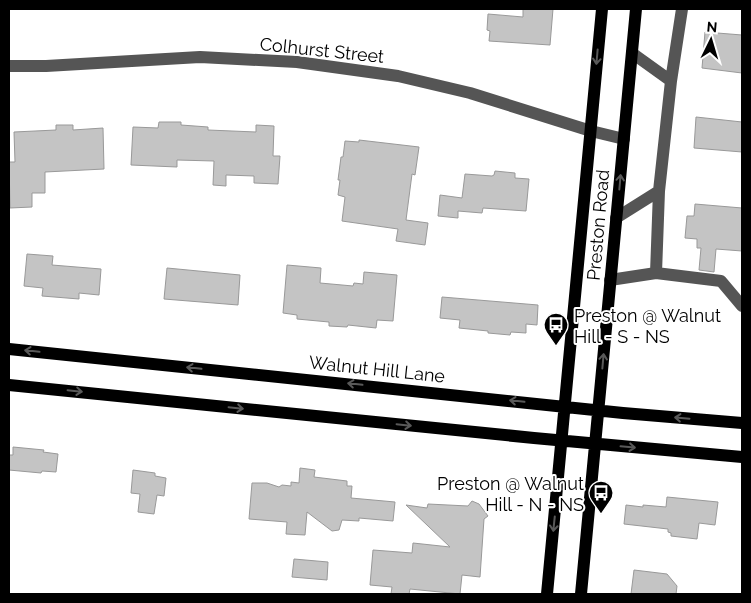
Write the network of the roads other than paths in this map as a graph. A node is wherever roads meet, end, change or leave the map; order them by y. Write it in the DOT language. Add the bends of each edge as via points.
graph roads {
  1 [pos="602,9"];
  2 [pos="636,9"];
  3 [pos="682,9"];
  4 [pos="632,53"];
  5 [pos="9,66"];
  6 [pos="671,80"];
  7 [pos="591,130"];
  8 [pos="624,139"];
  9 [pos="659,191"];
  10 [pos="616,218"];
  11 [pos="656,274"];
  12 [pos="610,280"];
  13 [pos="742,306"];
  14 [pos="9,349"];
  15 [pos="9,385"];
  16 [pos="566,406"];
  17 [pos="598,409"];
  18 [pos="742,424"];
  19 [pos="562,440"];
  20 [pos="595,444"];
  21 [pos="742,457"];
  22 [pos="547,594"];
  23 [pos="581,594"];
  1 -- 7 [label="main road, Preston Road, one-way"];
  2 -- 4 [label="main road, Preston Road"];
  3 -- 6 [label="street"];
  4 -- 6 [label="street"];
  4 -- 8 [label="main road, Preston Road"];
  5 -- 7 [label="street, Colhurst Street" via="200,57 297,62 398,76 470,93"];
  6 -- 9 [label="street"];
  7 -- 8 [label="street, Colhurst Street"];
  7 -- 16 [label="main road, Preston Road"];
  10 -- 8 [label="main road, Preston Road, one-way"];
  9 -- 10 [label="street"];
  9 -- 11 [label="street"];
  10 -- 12 [label="main road, Preston Road"];
  11 -- 12 [label="street"];
  11 -- 13 [label="street" via="721,281"];
  17 -- 12 [label="main road, Preston Road, one-way"];
  16 -- 14 [label="main road, Walnut Hill Lane, one-way"];
  15 -- 19 [label="main road, one-way"];
  16 -- 17 [label="main road, Walnut Hill Lane"];
  16 -- 19 [label="main road, Preston Road"];
  18 -- 17 [label="main road, Walnut Hill Lane, one-way"];
  17 -- 20 [label="main road, Preston Road"];
  19 -- 20 [label="main road"];
  19 -- 22 [label="main road, Preston Road, one-way"];
  20 -- 21 [label="main road, one-way"];
  20 -- 23 [label="main road, Preston Road"];
}
